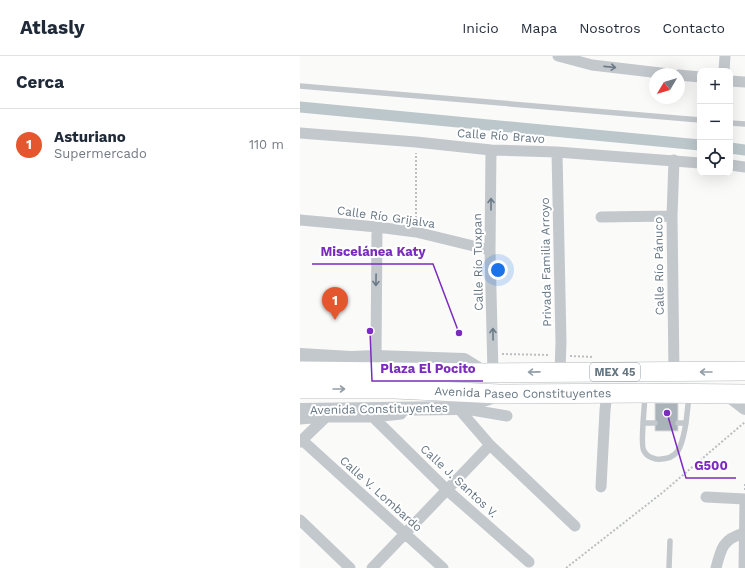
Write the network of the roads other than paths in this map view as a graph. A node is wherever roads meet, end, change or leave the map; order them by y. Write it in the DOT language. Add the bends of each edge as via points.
graph roads {
  1 [pos="558,56"];
  2 [pos="725,56"];
  3 [pos="593,61"];
  4 [pos="724,68"];
  5 [pos="649,70"];
  6 [pos="685,76"];
  7 [pos="697,78"];
  8 [pos="733,81"];
  9 [pos="745,82"];
  10 [pos="300,86"];
  11 [pos="697,120"];
  12 [pos="733,123"];
  13 [pos="745,124"];
  14 [pos="300,133"];
  15 [pos="491,150"];
  16 [pos="557,152"];
  17 [pos="674,160"];
  18 [pos="697,162"];
  19 [pos="733,165"];
  20 [pos="745,166"];
  21 [pos="601,216"];
  22 [pos="672,216"];
  23 [pos="300,220"];
  24 [pos="377,227"];
  25 [pos="490,250"];
  26 [pos="300,356"];
  27 [pos="376,357"];
  28 [pos="561,364"];
  29 [pos="300,371"];
  30 [pos="745,371"];
  31 [pos="674,372"];
  32 [pos="489,373"];
  33 [pos="395,381"];
  34 [pos="300,389"];
  35 [pos="607,393"];
  36 [pos="645,393"];
  37 [pos="499,394"];
  38 [pos="689,394"];
  39 [pos="737,394"];
  40 [pos="458,408"];
  41 [pos="745,408"];
  42 [pos="300,410"];
  43 [pos="507,416"];
  44 [pos="326,417"];
  45 [pos="373,417"];
  46 [pos="300,419"];
  47 [pos="643,423"];
  48 [pos="655,423"];
  49 [pos="678,423"];
  50 [pos="686,423"];
  51 [pos="301,441"];
  52 [pos="490,445"];
  53 [pos="601,487"];
  54 [pos="447,490"];
  55 [pos="706,497"];
  56 [pos="745,499"];
  57 [pos="301,522"];
  58 [pos="575,526"];
  59 [pos="744,533"];
  60 [pos="405,534"];
  61 [pos="670,541"];
  62 [pos="529,562"];
  63 [pos="350,568"];
  64 [pos="372,568"];
  65 [pos="443,568"];
  66 [pos="669,568"];
  67 [pos="716,568"];
  68 [pos="744,568"];
  1 -- 3 [label="street"];
  2 -- 4 [label="street"];
  3 -- 5 [label="street, one-way"];
  6 -- 7 [label="street"];
  8 -- 9 [label="street"];
  10 -- 11 [label="lane"];
  12 -- 13 [label="lane"];
  14 -- 15 [label="street, Calle Río Bravo"];
  15 -- 16 [label="street, Calle Río Bravo"];
  25 -- 15 [label="street, Calle Río Tuxpan, one-way"];
  16 -- 17 [label="street, Calle Río Bravo"];
  16 -- 28 [label="street, Privada Familia Arroyo"];
  17 -- 18 [label="street, Calle Río Bravo"];
  17 -- 22 [label="street, Calle Río Pánuco"];
  19 -- 20 [label="street"];
  21 -- 22 [label="street"];
  22 -- 31 [label="street, Calle Río Pánuco"];
  23 -- 24 [label="street, Calle Río Grijalva"];
  24 -- 25 [label="street, Calle Río Grijalva" via="416,232"];
  24 -- 27 [label="street, one-way"];
  32 -- 25 [label="street, Calle Río Tuxpan, one-way" via="493,354"];
  26 -- 27 [label="street"];
  27 -- 32 [label="street" via="464,360"];
  28 -- 31 [label="highway, Avenida Paseo Constituyentes / MEX 45"];
  28 -- 32 [label="highway, Avenida Paseo Constituyentes / MEX 45, one-way"];
  29 -- 33 [label="highway, Avenida Paseo Constituyentes / MEX 45"];
  30 -- 31 [label="highway, Avenida Paseo Constituyentes / MEX 45, one-way"];
  32 -- 33 [label="highway, Avenida Paseo Constituyentes / MEX 45"];
  34 -- 33 [label="highway, Avenida Paseo Constituyentes / MEX 45, one-way"];
  33 -- 37 [label="highway, Avenida Paseo Constituyentes / MEX 45"];
  35 -- 36 [label="highway, Avenida Paseo Constituyentes / MEX 45"];
  35 -- 37 [label="highway, Avenida Paseo Constituyentes / MEX 45"];
  35 -- 53 [label="street"];
  36 -- 38 [label="highway, Avenida Paseo Constituyentes / MEX 45"];
  36 -- 47 [label="lane"];
  37 -- 40 [label="street, Avenida Constituyentes"];
  38 -- 39 [label="highway, Avenida Paseo Constituyentes / MEX 45"];
  38 -- 50 [label="lane"];
  39 -- 41 [label="street"];
  40 -- 42 [label="street, Avenida Constituyentes"];
  40 -- 43 [label="street"];
  40 -- 45 [label="street, Avenida Constituyentes"];
  40 -- 52 [label="street"];
  44 -- 45 [label="street, Avenida Constituyentes"];
  44 -- 46 [label="street, Avenida Constituyentes"];
  44 -- 51 [label="street"];
  45 -- 54 [label="street, Calle J. Santos V."];
  47 -- 48 [label="lane"];
  47 -- 50 [label="lane" via="643,450 652,458 664,459 673,456 681,446"];
  49 -- 50 [label="lane"];
  51 -- 60 [label="street, Calle V. Lombardo"];
  52 -- 54 [label="street"];
  52 -- 58 [label="street"];
  54 -- 60 [label="street"];
  54 -- 62 [label="street, Calle J. Santos V."];
  55 -- 56 [label="street"];
  56 -- 59 [label="street"];
  57 -- 63 [label="street"];
  59 -- 67 [label="street" via="734,536 725,543"];
  59 -- 68 [label="street"];
  60 -- 64 [label="street"];
  60 -- 65 [label="street, Calle V. Lombardo"];
  61 -- 66 [label="lane"];
}
